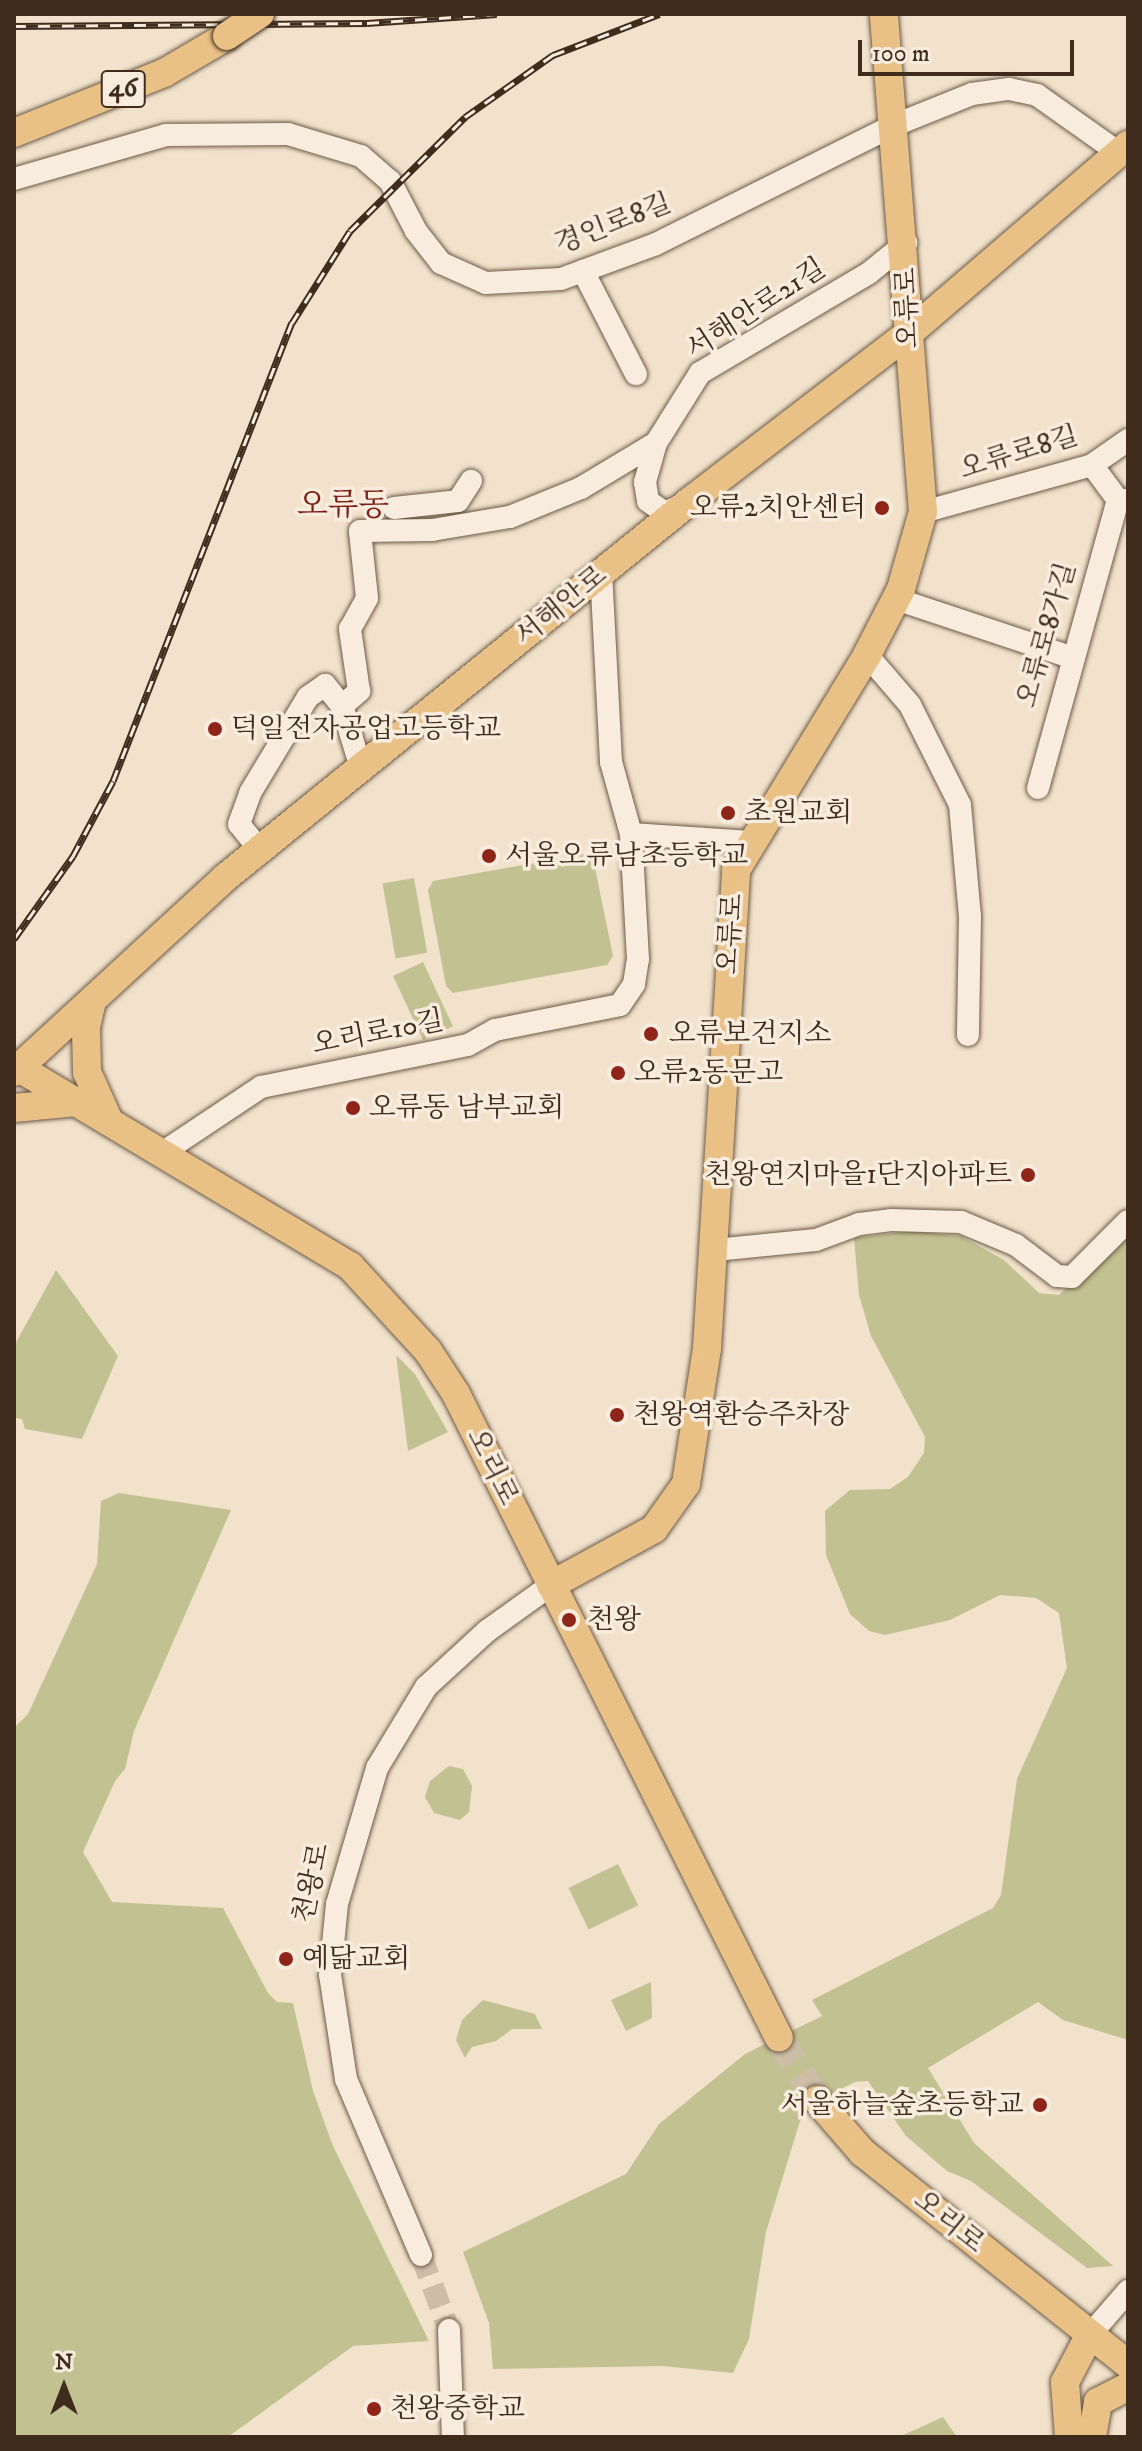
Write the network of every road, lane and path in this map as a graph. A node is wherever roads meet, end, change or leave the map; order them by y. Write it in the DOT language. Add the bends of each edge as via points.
graph roads {
  1 [pos="260,14"];
  2 [pos="884,14"];
  3 [pos="895,125"];
  4 [pos="14,133"];
  5 [pos="1123,149"];
  6 [pos="14,179"];
  7 [pos="906,243"];
  8 [pos="583,271"];
  9 [pos="908,334"];
  10 [pos="636,374"];
  11 [pos="1128,440"];
  12 [pos="656,443"];
  13 [pos="1092,465"];
  14 [pos="471,481"];
  15 [pos="1123,500"];
  16 [pos="690,501"];
  17 [pos="394,508"];
  18 [pos="923,512"];
  19 [pos="601,573"];
  20 [pos="896,599"];
  21 [pos="867,655"];
  22 [pos="1070,657"];
  23 [pos="342,706"];
  24 [pos="361,768"];
  25 [pos="1038,788"];
  26 [pos="631,834"];
  27 [pos="751,842"];
  28 [pos="260,850"];
  29 [pos="92,1001"];
  30 [pos="968,1035"];
  31 [pos="16,1068"];
  32 [pos="77,1102"];
  33 [pos="14,1108"];
  34 [pos="110,1122"];
  35 [pos="162,1153"];
  36 [pos="1128,1221"];
  37 [pos="715,1250"];
  38 [pos="551,1585"];
  39 [pos="779,2038"];
  40 [pos="817,2100"];
  41 [pos="421,2255"];
  42 [pos="1128,2291"];
  43 [pos="449,2330"];
  44 [pos="1089,2336"];
  45 [pos="1128,2364"];
  46 [pos="1128,2387"];
  47 [pos="453,2437"];
  48 [pos="1069,2437"];
  49 [pos="1092,2437"];
  1 -- 4 [label="main road, 46, bridge" via="164,73"];
  2 -- 3 [label="main road, 오류로"];
  3 -- 5 [label="street, 서해안로" via="972,94 1009,89 1037,95"];
  3 -- 7 [label="main road, 오류로"];
  3 -- 8 [label="street, 경인로8길" via="656,244"];
  5 -- 9 [label="main road, 서해안로"];
  6 -- 8 [label="street, 경인로8길" via="166,135 288,134 361,156 390,181 416,231 441,263 486,283 561,279"];
  7 -- 9 [label="main road, 오류로"];
  7 -- 12 [label="street, 서해안로21길" via="869,273 700,373"];
  8 -- 10 [label="street"];
  9 -- 16 [label="main road, 서해안로"];
  9 -- 18 [label="main road, 오류로"];
  11 -- 13 [label="street, 오류로8길"];
  12 -- 16 [label="street, 서해안로21길" via="645,482 648,501 665,513"];
  12 -- 23 [label="street, 서해안로21길" via="590,484 510,517 432,530 360,531 367,598 350,629 359,691"];
  13 -- 15 [label="street, 오류로8가길"];
  13 -- 18 [label="street, 오류로8길"];
  14 -- 17 [label="street" via="458,501"];
  15 -- 22 [label="street, 오류로8가길"];
  16 -- 19 [label="main road, 서해안로"];
  18 -- 20 [label="main road, 오류로"];
  19 -- 24 [label="main road, 서해안로"];
  19 -- 26 [label="street" via="611,762"];
  20 -- 21 [label="main road, 오류로"];
  20 -- 22 [label="street"];
  21 -- 27 [label="main road, 오류로"];
  21 -- 30 [label="street" via="910,705 960,805 970,916"];
  22 -- 25 [label="street, 오류로8가길"];
  23 -- 24 [label="street"];
  23 -- 28 [label="street" via="325,685 308,697 250,793 239,824"];
  24 -- 28 [label="main road, 서해안로"];
  26 -- 27 [label="street"];
  26 -- 35 [label="street, 오리로10길" via="638,959 634,984 620,1005 495,1030 468,1045 261,1087"];
  27 -- 37 [label="main road, 오류로" via="736,870 730,923"];
  28 -- 29 [label="main road, 서해안로"];
  29 -- 31 [label="main road, 서해안로"];
  29 -- 34 [label="main road" via="86,1027 87,1072"];
  31 -- 32 [label="main road, 오리로"];
  32 -- 33 [label="main road"];
  32 -- 34 [label="main road, 오리로"];
  34 -- 35 [label="main road, 오리로"];
  35 -- 38 [label="main road, 오리로" via="343,1261 394,1308 456,1394"];
  36 -- 37 [label="street" via="1072,1277 1057,1276 992,1232 938,1220 874,1222 816,1240"];
  37 -- 38 [label="main road, 오류로" via="700,1409 679,1498 654,1529"];
  38 -- 39 [label="main road, 오리로"];
  38 -- 41 [label="street, 천왕로" via="477,1639 426,1687 377,1768 337,1904 330,1975 346,2079"];
  40 -- 44 [label="main road, 오리로" via="862,2152"];
  42 -- 44 [label="street"];
  43 -- 47 [label="street"];
  44 -- 45 [label="main road, 오리로"];
  44 -- 48 [label="main road" via="1065,2382"];
  46 -- 49 [label="main road" via="1098,2402"];
}
